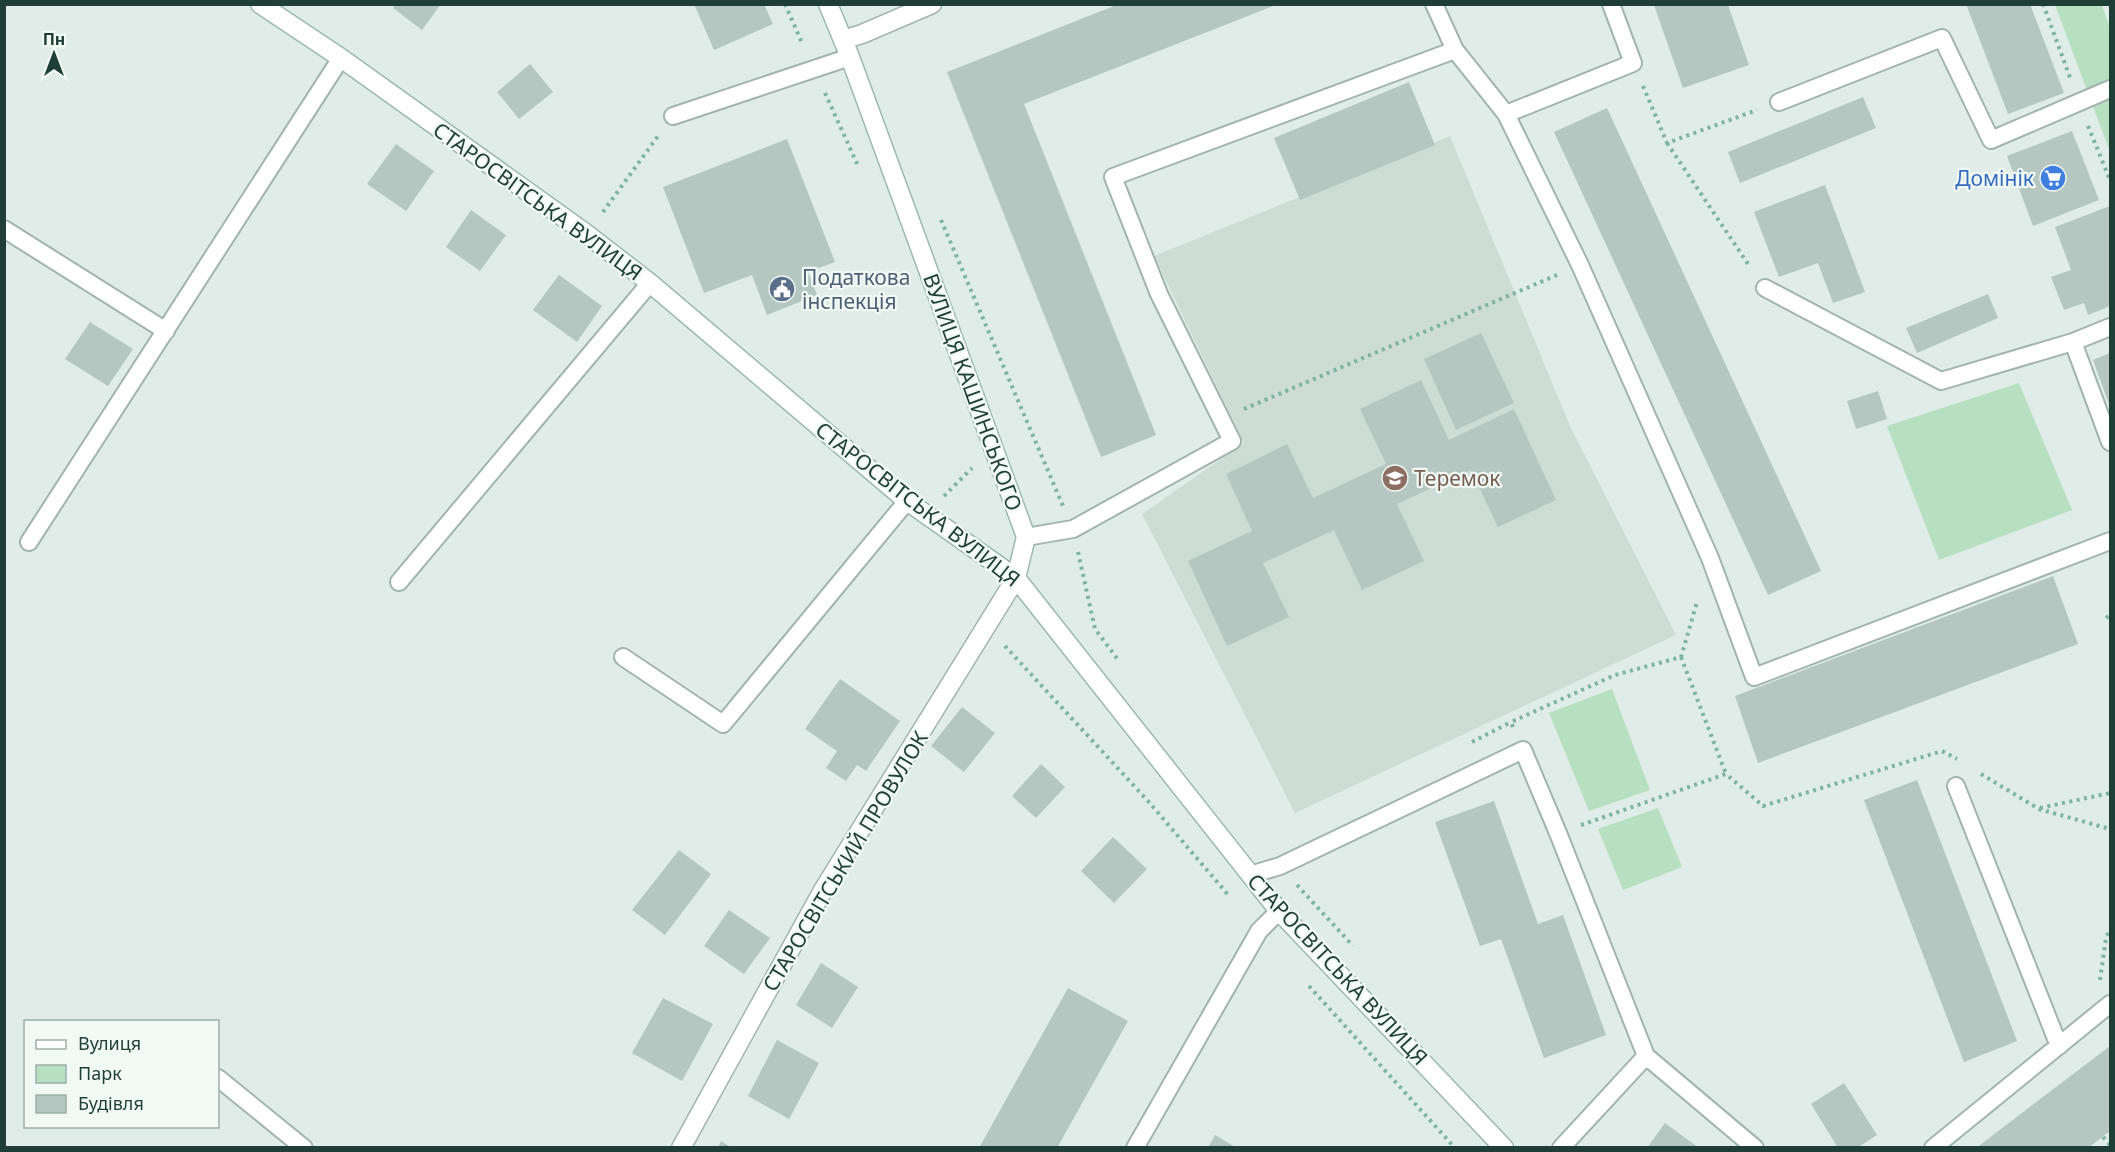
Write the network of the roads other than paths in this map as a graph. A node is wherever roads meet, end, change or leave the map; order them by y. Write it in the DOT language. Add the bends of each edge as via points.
graph roads {
  1 [pos="260,4"];
  2 [pos="828,4"];
  3 [pos="932,4"];
  4 [pos="1434,4"];
  5 [pos="1611,4"];
  6 [pos="843,40"];
  7 [pos="1455,50"];
  8 [pos="850,57"];
  9 [pos="341,58"];
  10 [pos="2110,88"];
  11 [pos="1779,102"];
  12 [pos="1506,114"];
  13 [pos="673,116"];
  14 [pos="4,229"];
  15 [pos="650,282"];
  16 [pos="1764,288"];
  17 [pos="2110,327"];
  18 [pos="166,331"];
  19 [pos="2073,342"];
  20 [pos="2110,442"];
  21 [pos="907,501"];
  22 [pos="1026,537"];
  23 [pos="2110,541"];
  24 [pos="29,542"];
  25 [pos="1016,578"];
  26 [pos="399,582"];
  27 [pos="623,657"];
  28 [pos="1956,786"];
  29 [pos="1250,875"];
  30 [pos="1279,911"];
  31 [pos="2110,1004"];
  32 [pos="2059,1046"];
  33 [pos="1646,1056"];
  34 [pos="219,1079"];
  35 [pos="304,1148"];
  36 [pos="681,1148"];
  37 [pos="1136,1148"];
  38 [pos="1504,1148"];
  39 [pos="1561,1148"];
  40 [pos="1755,1148"];
  41 [pos="1932,1148"];
  1 -- 9 [label="street, СТАРОСВІТСЬКА ВУЛИЦЯ"];
  2 -- 6 [label="street, ВУЛИЦЯ КАШИНСЬКОГО"];
  3 -- 6 [label="street"];
  4 -- 7 [label="lane"];
  5 -- 12 [label="lane" via="1633,63"];
  6 -- 8 [label="street, ВУЛИЦЯ КАШИНСЬКОГО"];
  7 -- 12 [label="lane"];
  7 -- 22 [label="lane" via="1113,177 1159,294 1232,441 1073,529"];
  8 -- 13 [label="lane"];
  8 -- 22 [label="street, ВУЛИЦЯ КАШИНСЬКОГО"];
  9 -- 15 [label="street, СТАРОСВІТСЬКА ВУЛИЦЯ"];
  9 -- 18 [label="lane"];
  10 -- 11 [label="lane" via="1991,140 1942,38"];
  12 -- 23 [label="lane" via="1580,265 1710,558 1754,677"];
  14 -- 18 [label="lane"];
  15 -- 21 [label="street, СТАРОСВІТСЬКА ВУЛИЦЯ"];
  15 -- 26 [label="lane"];
  16 -- 19 [label="lane" via="1941,381"];
  17 -- 19 [label="lane"];
  18 -- 24 [label="lane"];
  19 -- 20 [label="lane"];
  21 -- 25 [label="street, СТАРОСВІТСЬКА ВУЛИЦЯ"];
  21 -- 27 [label="lane" via="723,724"];
  22 -- 25 [label="street, ВУЛИЦЯ КАШИНСЬКОГО"];
  25 -- 29 [label="street, СТАРОСВІТСЬКА ВУЛИЦЯ"];
  25 -- 36 [label="street, СТАРОСВІТСЬКИЙ ПРОВУЛОК" via="822,892"];
  28 -- 32 [label="lane"];
  29 -- 30 [label="street, СТАРОСВІТСЬКА ВУЛИЦЯ"];
  29 -- 33 [label="lane" via="1280,866 1523,750"];
  30 -- 37 [label="lane" via="1259,931"];
  30 -- 38 [label="street, СТАРОСВІТСЬКА ВУЛИЦЯ"];
  31 -- 32 [label="lane"];
  32 -- 41 [label="lane"];
  33 -- 39 [label="lane"];
  33 -- 40 [label="lane"];
  34 -- 35 [label="lane"];
}
